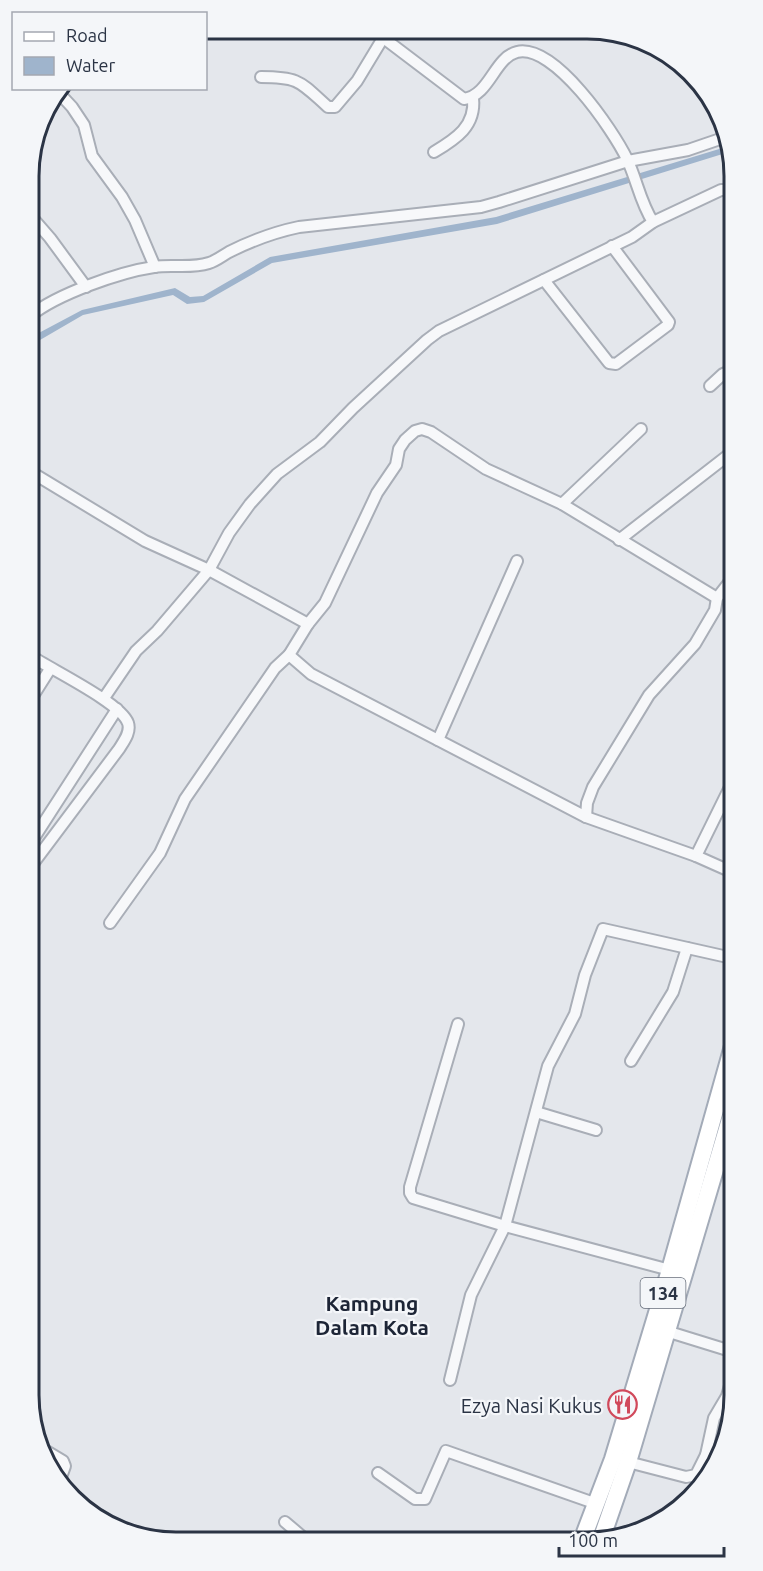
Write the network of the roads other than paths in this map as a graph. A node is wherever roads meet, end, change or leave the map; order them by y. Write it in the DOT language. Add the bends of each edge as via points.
graph roads {
  1 [pos="382,39"];
  2 [pos="384,39"];
  3 [pos="261,77"];
  4 [pos="63,98"];
  5 [pos="473,98"];
  6 [pos="719,140"];
  7 [pos="434,152"];
  8 [pos="629,164"];
  9 [pos="724,190"];
  10 [pos="653,222"];
  11 [pos="39,225"];
  12 [pos="612,246"];
  13 [pos="155,267"];
  14 [pos="544,280"];
  15 [pos="86,287"];
  16 [pos="39,310"];
  17 [pos="724,374"];
  18 [pos="710,386"];
  19 [pos="641,429"];
  20 [pos="724,458"];
  21 [pos="39,477"];
  22 [pos="562,504"];
  23 [pos="619,540"];
  24 [pos="517,561"];
  25 [pos="209,570"];
  26 [pos="724,589"];
  27 [pos="717,598"];
  28 [pos="308,624"];
  29 [pos="289,655"];
  30 [pos="39,661"];
  31 [pos="50,669"];
  32 [pos="39,686"];
  33 [pos="104,698"];
  34 [pos="117,709"];
  35 [pos="438,740"];
  36 [pos="724,799"];
  37 [pos="586,817"];
  38 [pos="39,830"];
  39 [pos="39,856"];
  40 [pos="696,856"];
  41 [pos="724,868"];
  42 [pos="110,922"];
  43 [pos="687,948"];
  44 [pos="724,956"];
  45 [pos="458,1024"];
  46 [pos="630,1061"];
  47 [pos="724,1078"];
  48 [pos="536,1112"];
  49 [pos="596,1130"];
  50 [pos="724,1138"];
  51 [pos="505,1226"];
  52 [pos="670,1270"];
  53 [pos="666,1331"];
  54 [pos="724,1349"];
  55 [pos="450,1380"];
  56 [pos="724,1405"];
  57 [pos="52,1455"];
  58 [pos="706,1455"];
  59 [pos="710,1456"];
  60 [pos="628,1462"];
  61 [pos="63,1472"];
  62 [pos="378,1473"];
  63 [pos="597,1504"];
  64 [pos="285,1522"];
  65 [pos="604,1531"];
  66 [pos="297,1532"];
  67 [pos="585,1532"];
  1 -- 3 [label="street" via="357,81 335,107 328,107 302,83 287,77"];
  2 -- 5 [label="street" via="464,99"];
  4 -- 13 [label="street" via="84,124 92,156 122,197"];
  5 -- 7 [label="street" via="471,120 454,140"];
  5 -- 8 [label="street" via="503,63 515,53 528,51 573,82 608,127"];
  6 -- 8 [label="street"];
  8 -- 10 [label="street"];
  8 -- 13 [label="street" via="481,207 299,227 195,267"];
  9 -- 10 [label="street"];
  10 -- 12 [label="street"];
  11 -- 15 [label="street"];
  12 -- 14 [label="street"];
  12 -- 14 [label="street" via="669,322 616,364 609,363"];
  13 -- 15 [label="street"];
  14 -- 25 [label="street" via="427,340 320,442 277,474 229,533"];
  15 -- 16 [label="street"];
  17 -- 18 [label="street"];
  19 -- 22 [label="street"];
  20 -- 23 [label="street"];
  21 -- 25 [label="street" via="145,540"];
  22 -- 23 [label="street"];
  22 -- 28 [label="street" via="486,469 431,432 415,431 399,449 396,465 377,493 325,603"];
  23 -- 27 [label="street"];
  24 -- 35 [label="street"];
  25 -- 28 [label="street"];
  25 -- 33 [label="street" via="136,651"];
  26 -- 27 [label="street"];
  27 -- 37 [label="street" via="710,621 695,644 649,695 593,787"];
  28 -- 29 [label="street"];
  29 -- 35 [label="street" via="311,674"];
  29 -- 42 [label="street" via="275,668 185,799 159,853"];
  30 -- 31 [label="street"];
  31 -- 32 [label="street"];
  31 -- 33 [label="street"];
  33 -- 34 [label="street"];
  34 -- 38 [label="street"];
  34 -- 39 [label="street" via="129,725 124,742"];
  35 -- 37 [label="street"];
  36 -- 40 [label="street"];
  37 -- 40 [label="street"];
  40 -- 41 [label="street"];
  43 -- 44 [label="street"];
  43 -- 46 [label="street" via="673,992"];
  43 -- 48 [label="street" via="603,929 575,1014 548,1066"];
  45 -- 51 [label="street" via="410,1193 413,1198"];
  47 -- 52 [label="main road, 134"];
  48 -- 49 [label="street"];
  48 -- 51 [label="street"];
  50 -- 53 [label="main road, 134"];
  51 -- 52 [label="street"];
  51 -- 55 [label="street" via="471,1295"];
  52 -- 63 [label="main road, 134"];
  53 -- 54 [label="street"];
  53 -- 60 [label="main road, 134"];
  56 -- 58 [label="street" via="714,1418"];
  57 -- 61 [label="street" via="63,1461"];
  58 -- 59 [label="street"];
  58 -- 60 [label="street" via="699,1471 691,1477"];
  60 -- 65 [label="main road, 134"];
  62 -- 63 [label="street" via="416,1499 425,1499 446,1451"];
  63 -- 67 [label="main road, 134"];
  64 -- 66 [label="street"];
}
